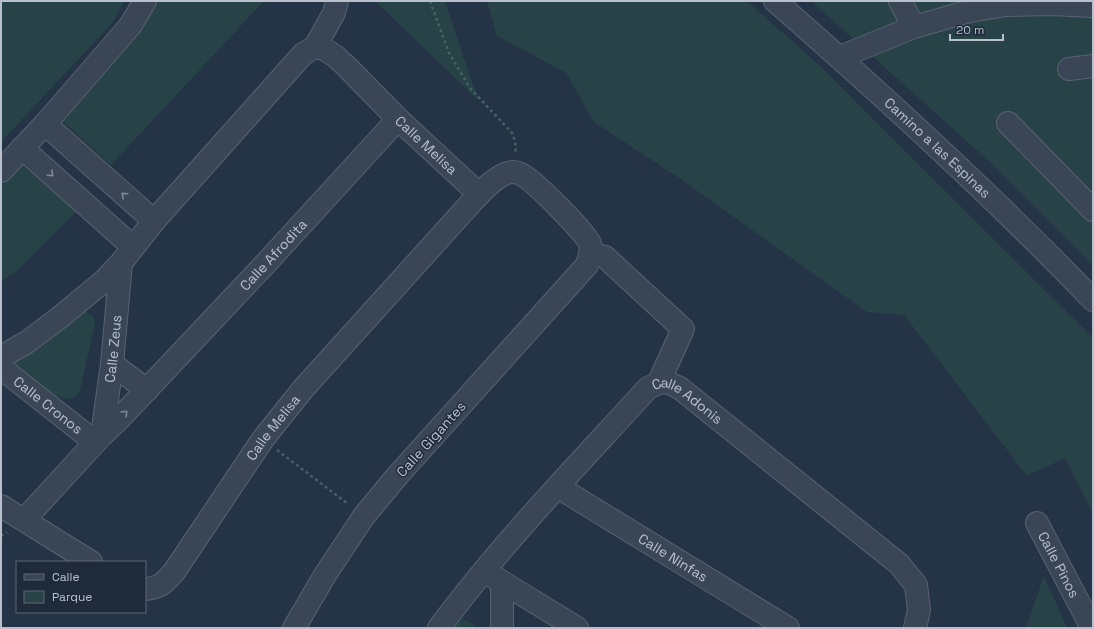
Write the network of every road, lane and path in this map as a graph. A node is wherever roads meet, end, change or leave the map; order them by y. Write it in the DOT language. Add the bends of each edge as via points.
graph roads {
  1 [pos="145,1"];
  2 [pos="337,1"];
  3 [pos="430,1"];
  4 [pos="775,1"];
  5 [pos="900,1"];
  6 [pos="1093,6"];
  7 [pos="914,27"];
  8 [pos="315,47"];
  9 [pos="840,58"];
  10 [pos="1093,66"];
  11 [pos="1069,69"];
  12 [pos="398,119"];
  13 [pos="1008,123"];
  14 [pos="45,124"];
  15 [pos="22,148"];
  16 [pos="1,171"];
  17 [pos="512,172"];
  18 [pos="479,194"];
  19 [pos="1093,210"];
  20 [pos="154,221"];
  21 [pos="127,255"];
  22 [pos="589,259"];
  23 [pos="1093,300"];
  24 [pos="1,357"];
  25 [pos="112,364"];
  26 [pos="1,368"];
  27 [pos="659,382"];
  28 [pos="147,390"];
  29 [pos="99,438"];
  30 [pos="263,439"];
  31 [pos="558,487"];
  32 [pos="1,506"];
  33 [pos="364,516"];
  34 [pos="24,520"];
  35 [pos="1037,523"];
  36 [pos="90,561"];
  37 [pos="493,576"];
  38 [pos="146,590"];
  39 [pos="294,628"];
  40 [pos="439,628"];
  41 [pos="502,628"];
  42 [pos="577,628"];
  43 [pos="788,628"];
  44 [pos="915,628"];
  45 [pos="1092,628"];
  1 -- 14 [label="street" via="130,26"];
  2 -- 8 [label="street" via="334,13"];
  3 -- 17 [label="path" via="449,53 470,88 513,134 516,147"];
  4 -- 9 [label="street, Camino a las Espinas"];
  5 -- 7 [label="street"];
  6 -- 7 [label="street" via="1006,5 970,11"];
  7 -- 9 [label="street"];
  8 -- 12 [label="street, Calle Melisa" via="335,56"];
  8 -- 20 [label="street" via="303,54"];
  9 -- 23 [label="street, Camino a las Espinas" via="988,194"];
  10 -- 11 [label="street"];
  12 -- 18 [label="street, Calle Melisa"];
  12 -- 28 [label="street, Calle Afrodita"];
  13 -- 19 [label="street"];
  14 -- 15 [label="street"];
  20 -- 14 [label="street, one-way"];
  15 -- 16 [label="street"];
  15 -- 21 [label="street, one-way"];
  17 -- 18 [label="street" via="502,175"];
  17 -- 22 [label="street" via="531,181 583,233 590,244"];
  18 -- 30 [label="street, Calle Melisa" via="303,389"];
  20 -- 21 [label="street"];
  21 -- 24 [label="street" via="104,281 64,314 27,342"];
  21 -- 25 [label="street, Calle Zeus"];
  22 -- 27 [label="street" via="605,258 683,329"];
  22 -- 33 [label="street, Calle Gigantes"];
  25 -- 28 [label="street"];
  25 -- 29 [label="street, Calle Zeus"];
  26 -- 29 [label="street, Calle Cronos"];
  27 -- 31 [label="street, Calle Adonis" via="648,388"];
  27 -- 44 [label="street, Calle Adonis" via="670,383 681,389 899,564 916,585 919,610"];
  29 -- 28 [label="street, Calle Afrodita, one-way"];
  29 -- 34 [label="street, Calle Afrodita"];
  30 -- 33 [label="path"];
  30 -- 38 [label="street, Calle Melisa" via="174,572 156,588"];
  31 -- 37 [label="street, Calle Adonis"];
  31 -- 43 [label="street, Calle Ninfas"];
  32 -- 34 [label="street"];
  33 -- 39 [label="street, Calle Gigantes"];
  34 -- 36 [label="street"];
  35 -- 45 [label="street, Calle Pinos"];
  37 -- 40 [label="street, Calle Adonis"];
  37 -- 41 [label="street"];
  37 -- 42 [label="street"];
}
